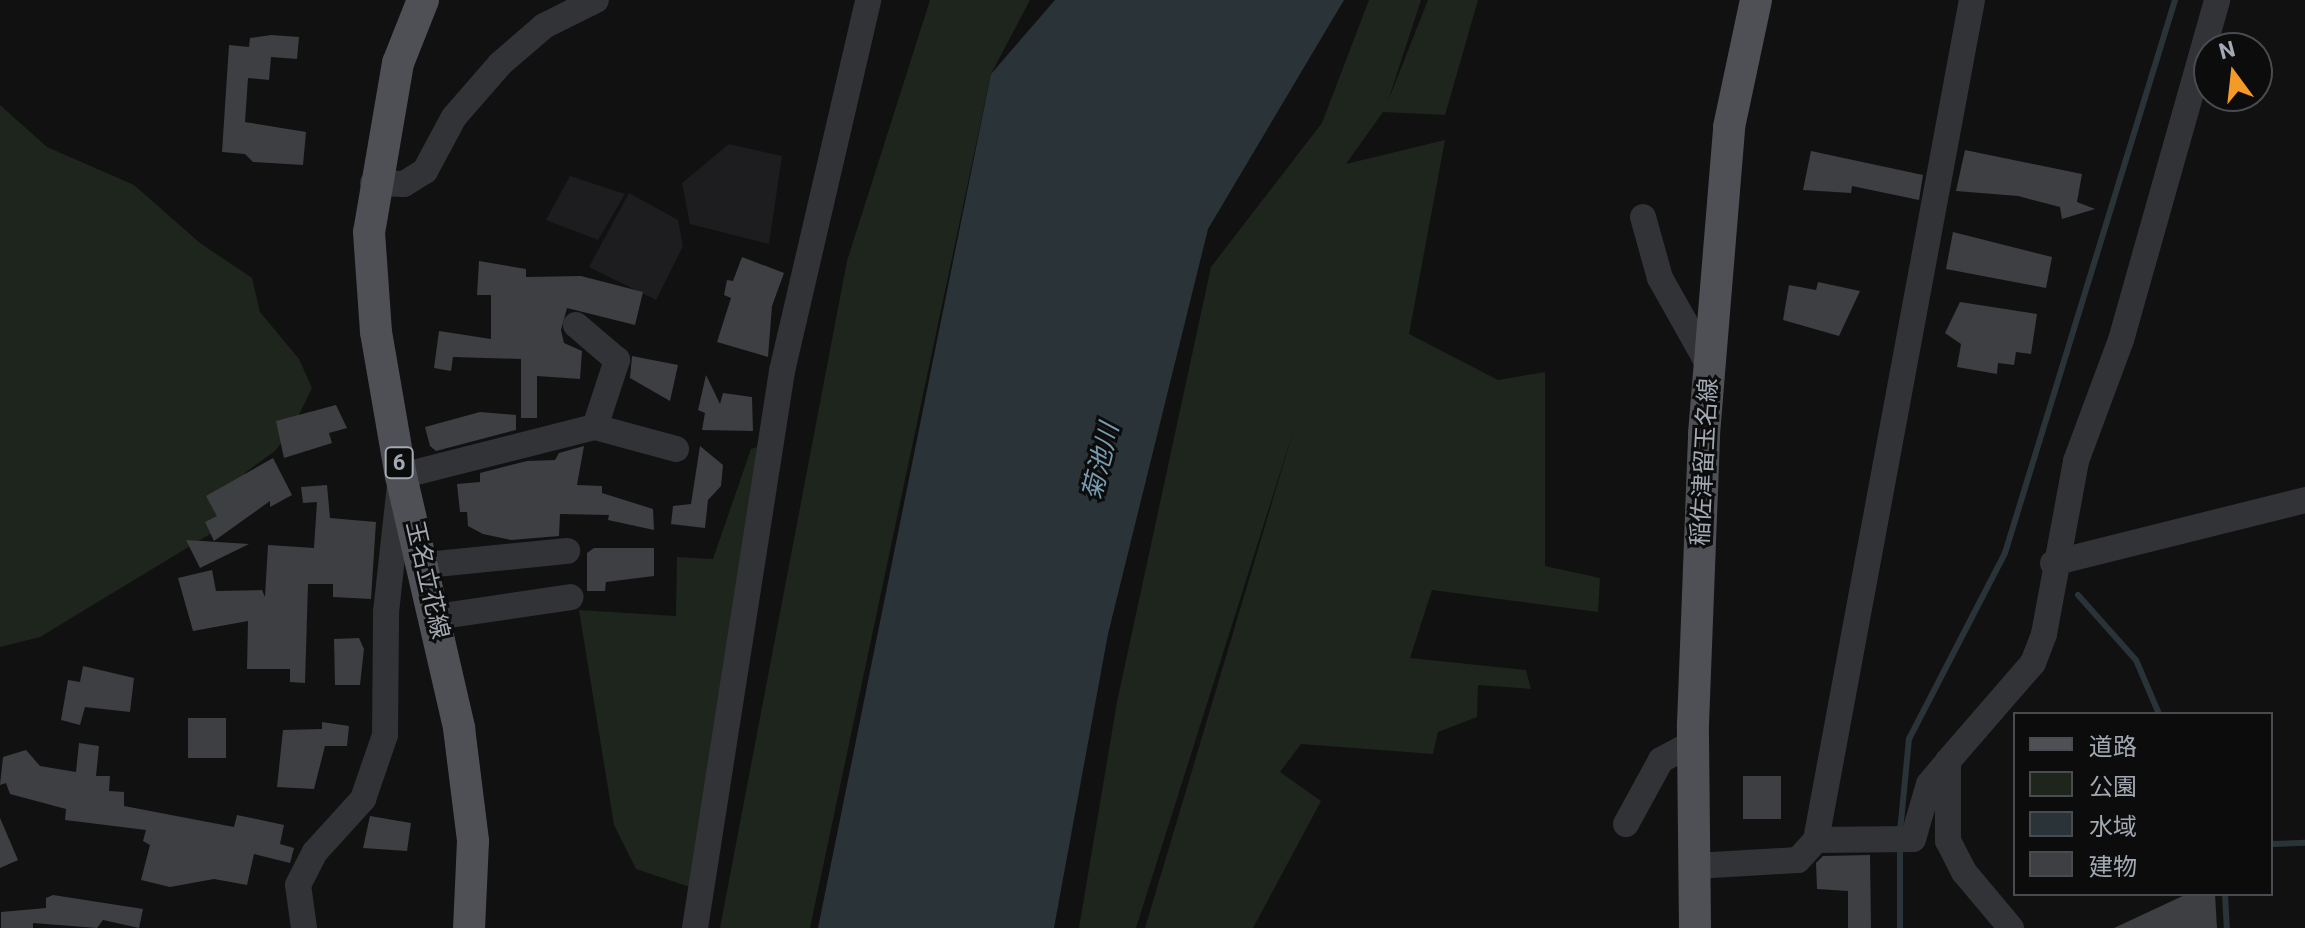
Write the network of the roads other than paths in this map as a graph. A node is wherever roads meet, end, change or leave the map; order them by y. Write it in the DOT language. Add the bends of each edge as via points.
graph roads {
  1 [pos="423,0"];
  2 [pos="596,0"];
  3 [pos="868,0"];
  4 [pos="1756,0"];
  5 [pos="1972,0"];
  6 [pos="2217,0"];
  7 [pos="373,183"];
  8 [pos="1643,217"];
  9 [pos="576,325"];
  10 [pos="1710,367"];
  11 [pos="595,427"];
  12 [pos="676,449"];
  13 [pos="401,476"];
  14 [pos="2305,500"];
  15 [pos="567,551"];
  16 [pos="2053,563"];
  17 [pos="426,565"];
  18 [pos="571,597"];
  19 [pos="436,617"];
  20 [pos="1693,743"];
  21 [pos="1948,761"];
  22 [pos="1626,824"];
  23 [pos="1816,840"];
  24 [pos="1695,866"];
  25 [pos="304,928"];
  26 [pos="469,928"];
  27 [pos="695,928"];
  28 [pos="1695,928"];
  29 [pos="2011,928"];
  1 -- 7 [label="main road, 玉名立花線 / 6" via="398,63"];
  2 -- 7 [label="street" via="544,26 500,64 454,117 425,171 404,184"];
  3 -- 27 [label="street" via="782,371"];
  4 -- 10 [label="main road, 稲佐津留玉名線" via="1729,127"];
  5 -- 23 [label="street"];
  6 -- 16 [label="street" via="2121,340 2076,461"];
  7 -- 13 [label="main road, 玉名立花線 / 6" via="369,232 376,332"];
  8 -- 10 [label="street" via="1660,278"];
  9 -- 11 [label="street" via="617,360"];
  10 -- 20 [label="main road, 稲佐津留玉名線"];
  11 -- 12 [label="street"];
  11 -- 13 [label="street"];
  13 -- 17 [label="main road, 玉名立花線 / 6"];
  13 -- 25 [label="street, 6" via="386,612 385,735 363,799 315,852 298,885"];
  14 -- 16 [label="street"];
  15 -- 17 [label="street"];
  16 -- 21 [label="street" via="2044,634 2033,663"];
  17 -- 19 [label="main road, 玉名立花線 / 6"];
  18 -- 19 [label="street"];
  19 -- 26 [label="main road, 玉名立花線 / 6" via="473,841"];
  20 -- 22 [label="street" via="1661,760"];
  20 -- 24 [label="main road, 稲佐津留玉名線"];
  21 -- 23 [label="street" via="1929,784 1901,839"];
  21 -- 29 [label="street" via="1948,841 1964,872"];
  23 -- 24 [label="street" via="1798,860"];
  24 -- 28 [label="main road, 稲佐津留玉名線"];
}
